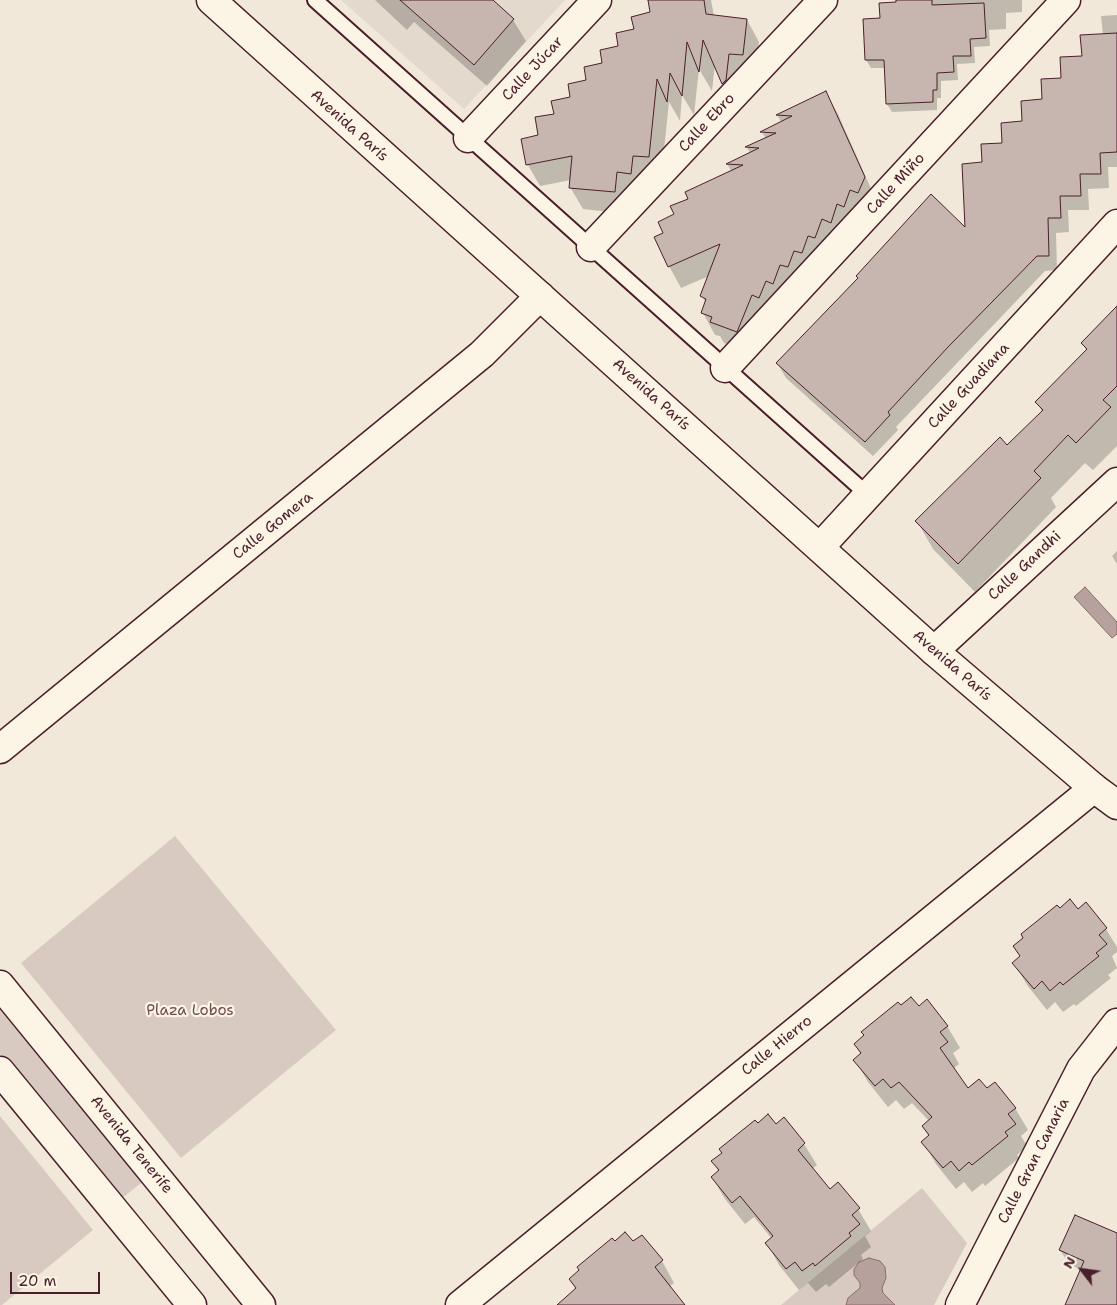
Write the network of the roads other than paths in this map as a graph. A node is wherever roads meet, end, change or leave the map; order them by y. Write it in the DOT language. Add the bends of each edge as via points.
graph roads {
  1 [pos="211,0"];
  2 [pos="315,0"];
  3 [pos="597,0"];
  4 [pos="823,0"];
  5 [pos="1066,0"];
  6 [pos="468,138"];
  7 [pos="1117,224"];
  8 [pos="591,247"];
  9 [pos="540,296"];
  10 [pos="726,368"];
  11 [pos="1117,482"];
  12 [pos="868,496"];
  13 [pos="820,547"];
  14 [pos="934,650"];
  15 [pos="0,749"];
  16 [pos="1094,788"];
  17 [pos="1117,805"];
  18 [pos="0,985"];
  19 [pos="1117,1023"];
  20 [pos="0,1071"];
  21 [pos="192,1305"];
  22 [pos="261,1305"];
  23 [pos="460,1305"];
  24 [pos="960,1305"];
  1 -- 9 [label="street, Avenida París"];
  2 -- 6 [label="lane"];
  3 -- 6 [label="street, Calle Júcar"];
  4 -- 8 [label="street, Calle Ebro"];
  5 -- 10 [label="street, Calle Miño"];
  6 -- 8 [label="lane"];
  7 -- 12 [label="street, Calle Guadiana"];
  8 -- 10 [label="lane"];
  9 -- 13 [label="street, Avenida París"];
  9 -- 15 [label="street, Calle Gomera" via="482,354"];
  10 -- 12 [label="lane"];
  11 -- 14 [label="street, Calle Gandhi"];
  12 -- 13 [label="street, Calle Guadiana"];
  13 -- 14 [label="street, Avenida París"];
  14 -- 16 [label="street, Avenida París"];
  16 -- 17 [label="street, Avenida París"];
  16 -- 23 [label="street, Calle Hierro"];
  18 -- 22 [label="street, Avenida Tenerife"];
  19 -- 24 [label="street, Calle Gran Canaria" via="1081,1070"];
  20 -- 21 [label="street"];
}
